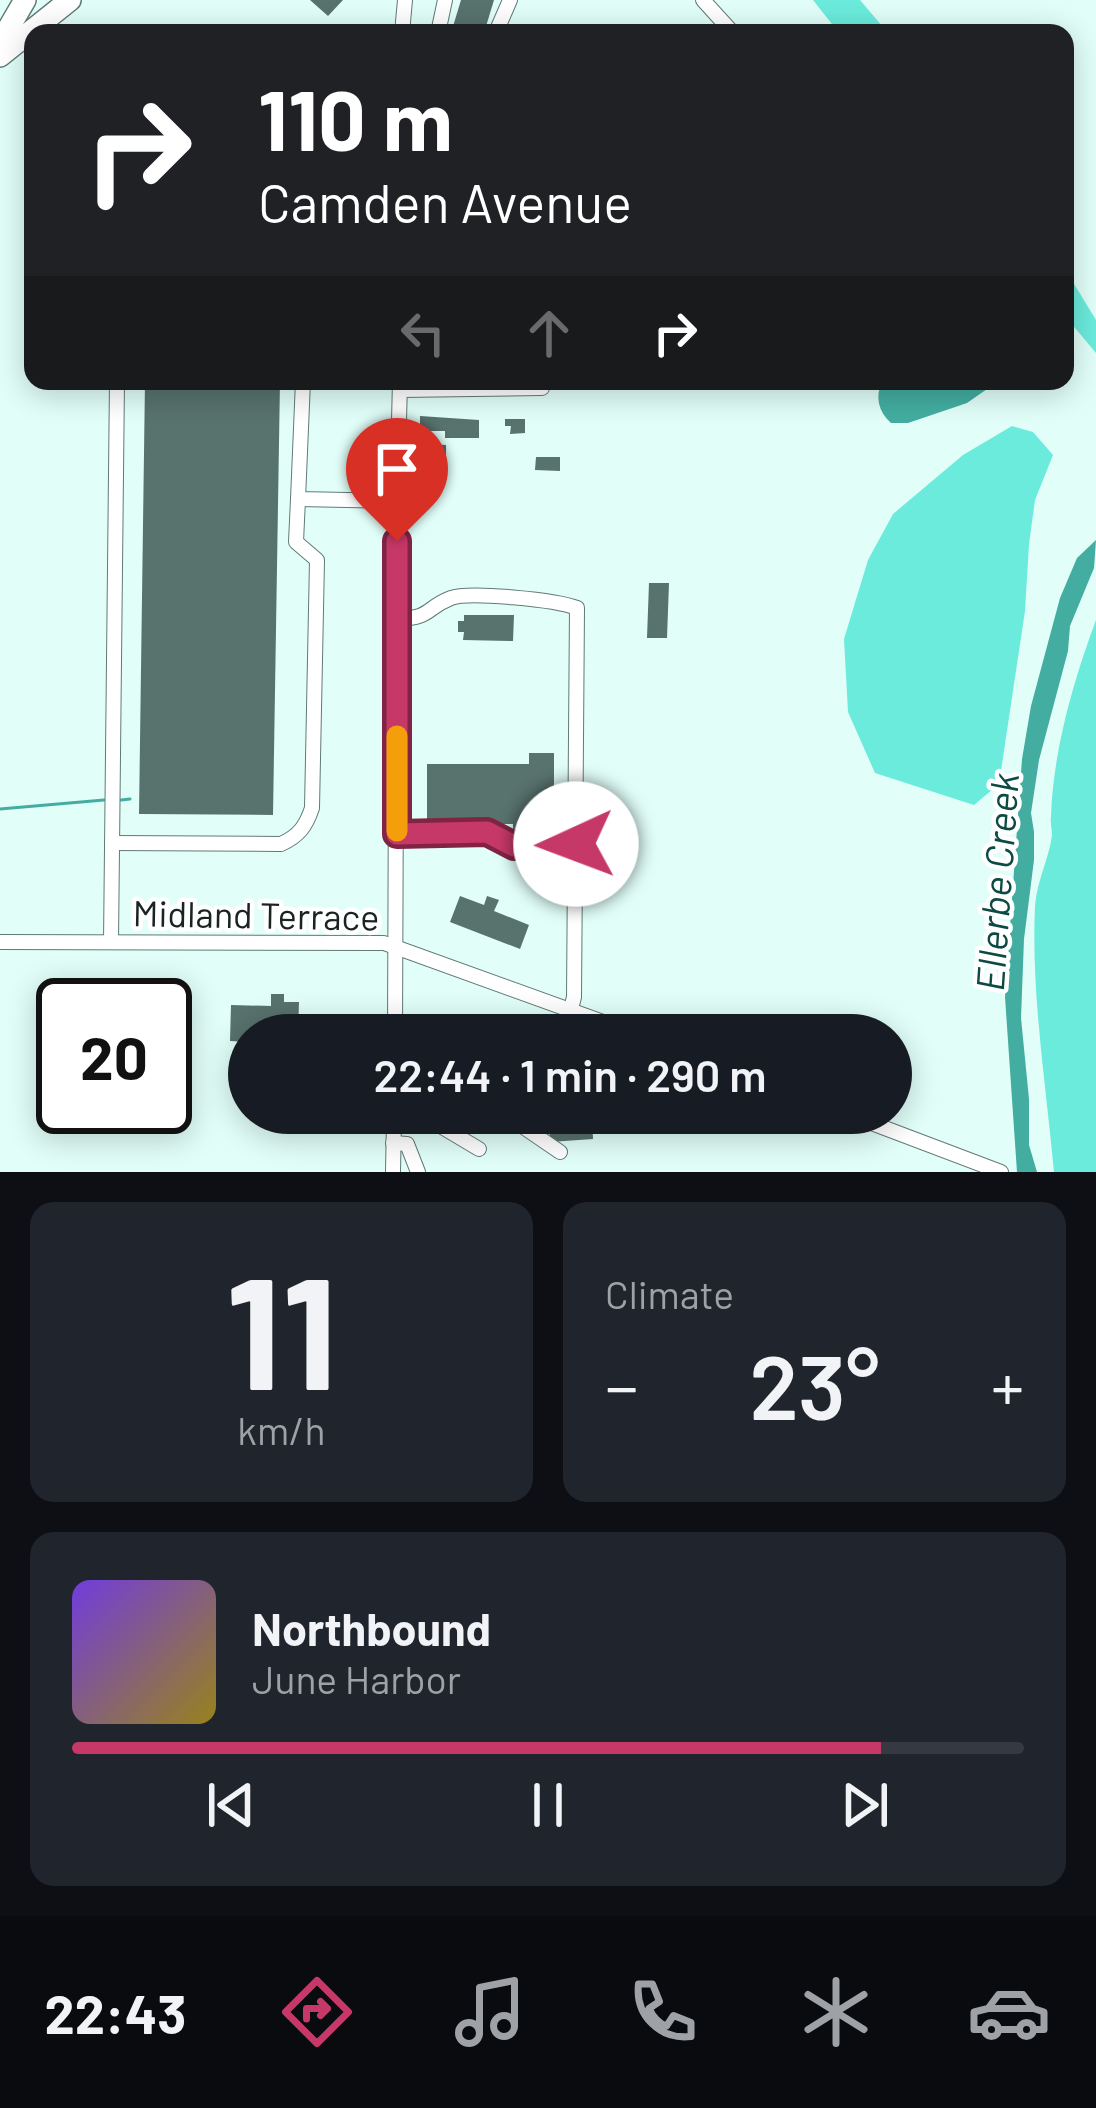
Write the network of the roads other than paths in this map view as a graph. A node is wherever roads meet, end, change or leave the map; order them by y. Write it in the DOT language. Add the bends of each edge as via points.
graph roads {
  1 [pos="26,0"];
  2 [pos="703,0"];
  3 [pos="66,3"];
  4 [pos="40,24"];
  5 [pos="725,24"];
  6 [pos="24,37"];
  7 [pos="0,43"];
  8 [pos="0,56"];
  9 [pos="117,390"];
  10 [pos="303,390"];
  11 [pos="400,390"];
  12 [pos="298,499"];
  13 [pos="397,501"];
  14 [pos="398,620"];
  15 [pos="397,834"];
  16 [pos="112,843"];
  17 [pos="576,844"];
  18 [pos="0,942"];
  19 [pos="111,942"];
  20 [pos="396,945"];
  21 [pos="571,1009"];
  22 [pos="395,1014"];
  23 [pos="584,1014"];
  24 [pos="394,1134"];
  25 [pos="454,1134"];
  26 [pos="534,1134"];
  27 [pos="901,1134"];
  28 [pos="394,1143"];
  29 [pos="479,1149"];
  30 [pos="560,1152"];
  31 [pos="393,1172"];
  32 [pos="418,1172"];
  33 [pos="1001,1172"];
  1 -- 7 [label="highway"];
  2 -- 5 [label="street"];
  3 -- 4 [label="highway"];
  6 -- 8 [label="highway"];
  9 -- 16 [label="street"];
  10 -- 12 [label="street"];
  11 -- 13 [label="street"];
  12 -- 13 [label="street"];
  12 -- 16 [label="street" via="296,542 317,560 307,824 281,844"];
  13 -- 14 [label="street"];
  14 -- 15 [label="street"];
  14 -- 17 [label="street" via="420,618 453,596 547,599 577,608"];
  15 -- 17 [label="street" via="487,832 514,846"];
  15 -- 20 [label="street"];
  16 -- 19 [label="street"];
  17 -- 21 [label="street"];
  18 -- 19 [label="street, Midland Terrace"];
  19 -- 20 [label="street, Midland Terrace"];
  20 -- 21 [label="street, Midland Terrace"];
  20 -- 22 [label="street"];
  21 -- 23 [label="street, Midland Terrace"];
  24 -- 28 [label="street"];
  25 -- 29 [label="street"];
  26 -- 30 [label="street"];
  27 -- 33 [label="street"];
  28 -- 31 [label="street"];
  28 -- 32 [label="street" via="407,1144"];
}
